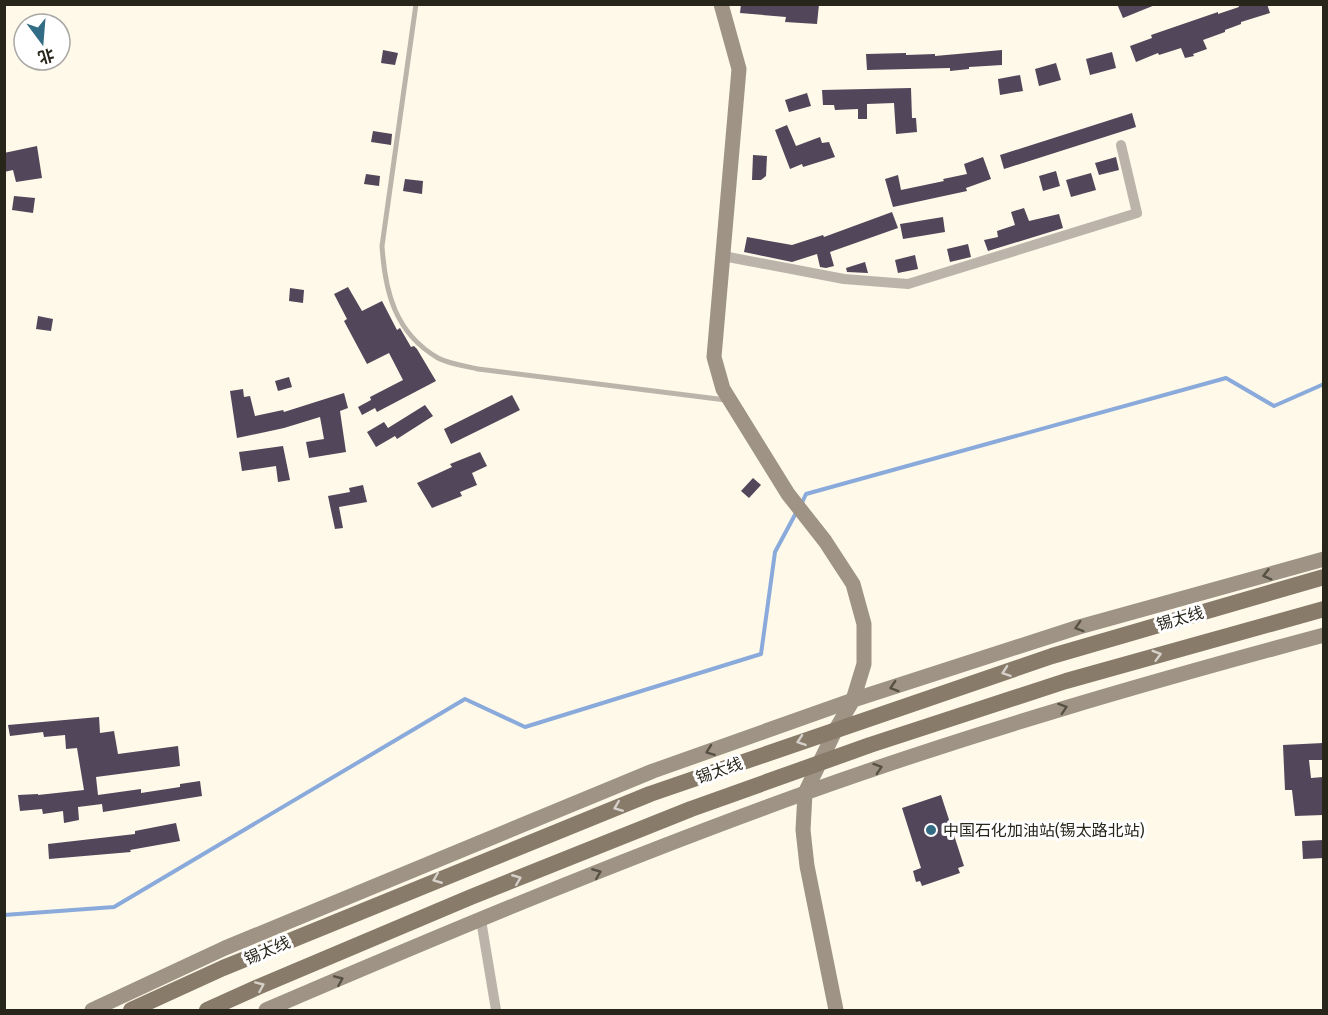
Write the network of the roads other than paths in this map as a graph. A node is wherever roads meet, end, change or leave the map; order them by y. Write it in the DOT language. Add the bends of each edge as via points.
graph roads {
  1 [pos="416,4"];
  2 [pos="721,4"];
  3 [pos="1121,146"];
  4 [pos="723,256"];
  5 [pos="730,400"];
  6 [pos="1323,559"];
  7 [pos="1323,577"];
  8 [pos="1323,609"];
  9 [pos="1323,635"];
  10 [pos="853,700"];
  11 [pos="836,729"];
  12 [pos="819,763"];
  13 [pos="806,793"];
  14 [pos="481,920"];
  15 [pos="92,1011"];
  16 [pos="131,1011"];
  17 [pos="207,1011"];
  18 [pos="266,1011"];
  19 [pos="496,1011"];
  20 [pos="836,1011"];
  1 -- 5 [label="lane" via="382,246 384,277 396,314 414,340 440,359 478,369"];
  2 -- 4 [label="main road" via="739,69"];
  3 -- 4 [label="street" via="1137,213 908,284 844,279"];
  4 -- 5 [label="main road" via="714,357"];
  5 -- 10 [label="main road" via="788,494 853,584 864,624 864,664"];
  6 -- 10 [label="main road, one-way" via="1079,627"];
  7 -- 11 [label="main road, 锡太线, one-way" via="1052,656"];
  12 -- 8 [label="main road, 锡太线, one-way" via="1066,681"];
  13 -- 9 [label="main road, one-way" via="1073,705"];
  10 -- 11 [label="main road"];
  10 -- 15 [label="main road, one-way" via="642,776 225,948"];
  11 -- 12 [label="main road"];
  11 -- 16 [label="main road, 锡太线, one-way" via="628,802 234,963"];
  12 -- 13 [label="main road"];
  17 -- 12 [label="main road, 锡太线, one-way" via="471,897 691,809"];
  14 -- 13 [label="main road, one-way"];
  13 -- 20 [label="main road" via="803,830 807,866"];
  18 -- 14 [label="main road, one-way"];
  14 -- 19 [label="street"];
}
